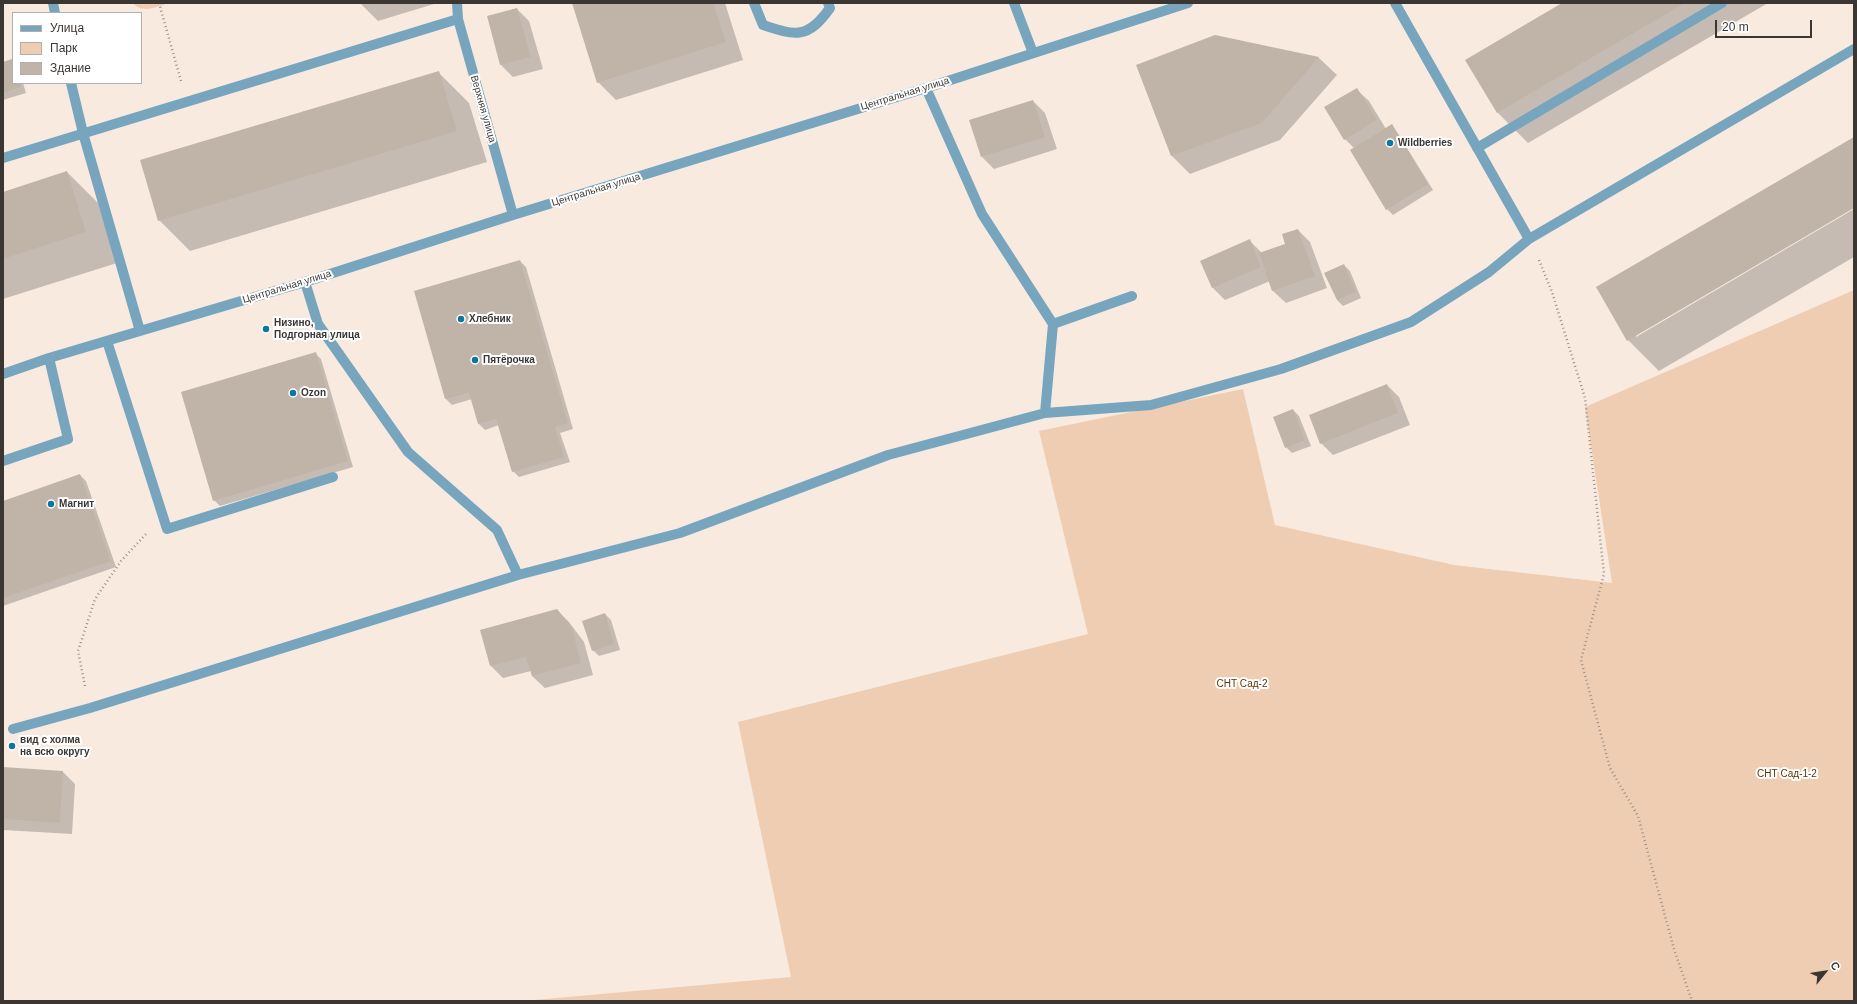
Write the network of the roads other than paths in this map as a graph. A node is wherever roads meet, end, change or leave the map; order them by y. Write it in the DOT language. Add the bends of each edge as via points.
graph roads {
  1 [pos="457,3"];
  2 [pos="754,3"];
  3 [pos="828,3"];
  4 [pos="1014,3"];
  5 [pos="1188,3"];
  6 [pos="1395,3"];
  7 [pos="1722,3"];
  8 [pos="458,20"];
  9 [pos="1854,49"];
  10 [pos="1033,53"];
  11 [pos="71,84"];
  12 [pos="926,88"];
  13 [pos="83,133"];
  14 [pos="1477,148"];
  15 [pos="3,158"];
  16 [pos="513,215"];
  17 [pos="1529,239"];
  18 [pos="305,282"];
  19 [pos="1132,296"];
  20 [pos="1053,324"];
  21 [pos="140,331"];
  22 [pos="107,341"];
  23 [pos="49,358"];
  24 [pos="3,374"];
  25 [pos="1045,413"];
  26 [pos="3,461"];
  27 [pos="333,477"];
  28 [pos="518,575"];
  29 [pos="13,729"];
  1 -- 8 [label="street, Верхняя улица"];
  2 -- 3 [label="street" via="763,25 786,32 807,31 820,23 830,8"];
  4 -- 10 [label="street"];
  5 -- 10 [label="street, Центральная улица"];
  6 -- 14 [label="street"];
  7 -- 14 [label="street"];
  8 -- 13 [label="street"];
  8 -- 16 [label="street, Верхняя улица"];
  9 -- 17 [label="street"];
  10 -- 12 [label="street, Центральная улица"];
  11 -- 13 [label="street"];
  12 -- 16 [label="street, Центральная улица"];
  12 -- 20 [label="street" via="982,214"];
  13 -- 15 [label="street"];
  13 -- 21 [label="street"];
  14 -- 17 [label="street"];
  16 -- 18 [label="street, Центральная улица"];
  17 -- 25 [label="street" via="1489,272 1411,322 1281,369 1151,405"];
  18 -- 21 [label="street, Центральная улица"];
  18 -- 28 [label="street" via="318,324 408,452 497,530"];
  19 -- 20 [label="street"];
  20 -- 25 [label="street"];
  21 -- 22 [label="street, Центральная улица"];
  22 -- 23 [label="street, Центральная улица"];
  22 -- 27 [label="street" via="167,529"];
  23 -- 24 [label="street, Центральная улица"];
  23 -- 26 [label="street" via="68,439"];
  25 -- 28 [label="street" via="888,455 680,533"];
  28 -- 29 [label="street" via="90,708"];
}
